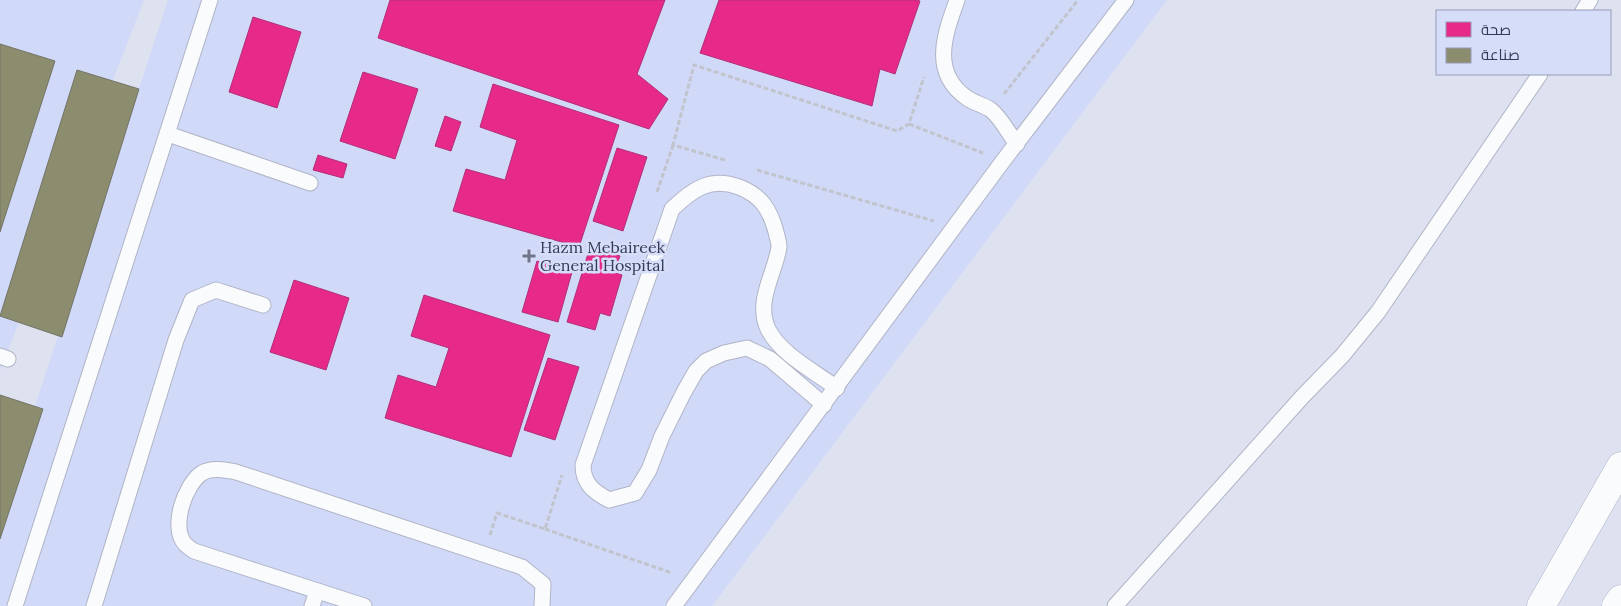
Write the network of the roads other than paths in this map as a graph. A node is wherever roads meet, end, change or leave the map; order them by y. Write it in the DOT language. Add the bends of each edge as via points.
graph roads {
  1 [pos="210,0"];
  2 [pos="958,0"];
  3 [pos="1126,0"];
  4 [pos="1539,75"];
  5 [pos="168,134"];
  6 [pos="1017,144"];
  7 [pos="310,184"];
  8 [pos="263,305"];
  9 [pos="837,388"];
  10 [pos="824,405"];
  11 [pos="1621,466"];
  12 [pos="317,591"];
  13 [pos="1621,599"];
  14 [pos="15,606"];
  15 [pos="94,606"];
  16 [pos="312,606"];
  17 [pos="364,606"];
  18 [pos="542,606"];
  19 [pos="674,606"];
  20 [pos="1115,606"];
  21 [pos="1541,606"];
  22 [pos="1616,606"];
  1 -- 5 [label="lane"];
  2 -- 6 [label="lane" via="944,37 943,64 952,82 966,97 992,111"];
  3 -- 6 [label="lane"];
  4 -- 20 [label="lane" via="1378,312 1342,356"];
  5 -- 7 [label="lane"];
  5 -- 14 [label="lane"];
  6 -- 9 [label="lane"];
  8 -- 15 [label="lane" via="216,290 192,300 176,340"];
  9 -- 10 [label="lane"];
  9 -- 10 [label="lane" via="774,340 767,327 763,305 779,246 771,214 762,200 732,184 712,184 693,189 672,209 583,465 583,477 594,492 609,500 634,493 649,470 662,436 696,371 706,361 724,353 747,348 770,359"];
  10 -- 19 [label="lane"];
  11 -- 21 [label="highway"];
  12 -- 16 [label="lane"];
  12 -- 17 [label="lane"];
  12 -- 18 [label="lane" via="194,551 185,544 178,517 192,483 202,473 213,470 236,472 522,566 543,584"];
  13 -- 22 [label="highway"];
}
